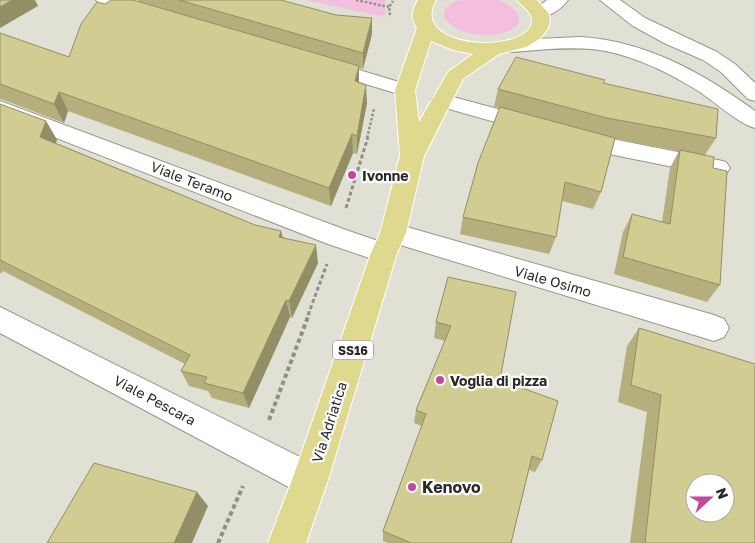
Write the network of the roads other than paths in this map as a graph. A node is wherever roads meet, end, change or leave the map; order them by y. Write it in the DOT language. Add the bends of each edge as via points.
graph roads {
  1 [pos="105,0"];
  2 [pos="526,0"];
  3 [pos="559,0"];
  4 [pos="609,0"];
  5 [pos="424,9"];
  6 [pos="162,17"];
  7 [pos="540,18"];
  8 [pos="671,39"];
  9 [pos="502,48"];
  10 [pos="305,59"];
  11 [pos="405,90"];
  12 [pos="755,95"];
  13 [pos="442,100"];
  14 [pos="0,108"];
  15 [pos="755,121"];
  16 [pos="412,156"];
  17 [pos="718,168"];
  18 [pos="389,243"];
  19 [pos="0,319"];
  20 [pos="714,328"];
  21 [pos="310,480"];
  22 [pos="287,543"];
  1 -- 6 [label="street"];
  2 -- 7 [label="main road"];
  3 -- 7 [label="street"];
  4 -- 8 [label="street" via="639,22"];
  5 -- 9 [label="main road" via="437,37 472,48"];
  5 -- 11 [label="main road, Via Adriatica / SS16"];
  7 -- 8 [label="street" via="591,31"];
  7 -- 9 [label="main road, Via Adriatica" via="537,32 527,40"];
  8 -- 12 [label="street" via="710,56 728,68"];
  9 -- 13 [label="main road, Via Adriatica / SS16" via="455,76"];
  9 -- 15 [label="street" via="602,45 644,55 689,76"];
  10 -- 11 [label="street"];
  11 -- 16 [label="main road, Via Adriatica / SS16"];
  13 -- 16 [label="main road, Via Adriatica / SS16"];
  13 -- 17 [label="street" via="599,145"];
  14 -- 18 [label="street, Viale Teramo" via="337,237"];
  16 -- 18 [label="main road, Via Adriatica / SS16"];
  18 -- 20 [label="street, Viale Osimo"];
  18 -- 21 [label="main road, Via Adriatica / SS16"];
  19 -- 21 [label="street, Viale Pescara"];
  21 -- 22 [label="main road, Via Adriatica / SS16"];
}
